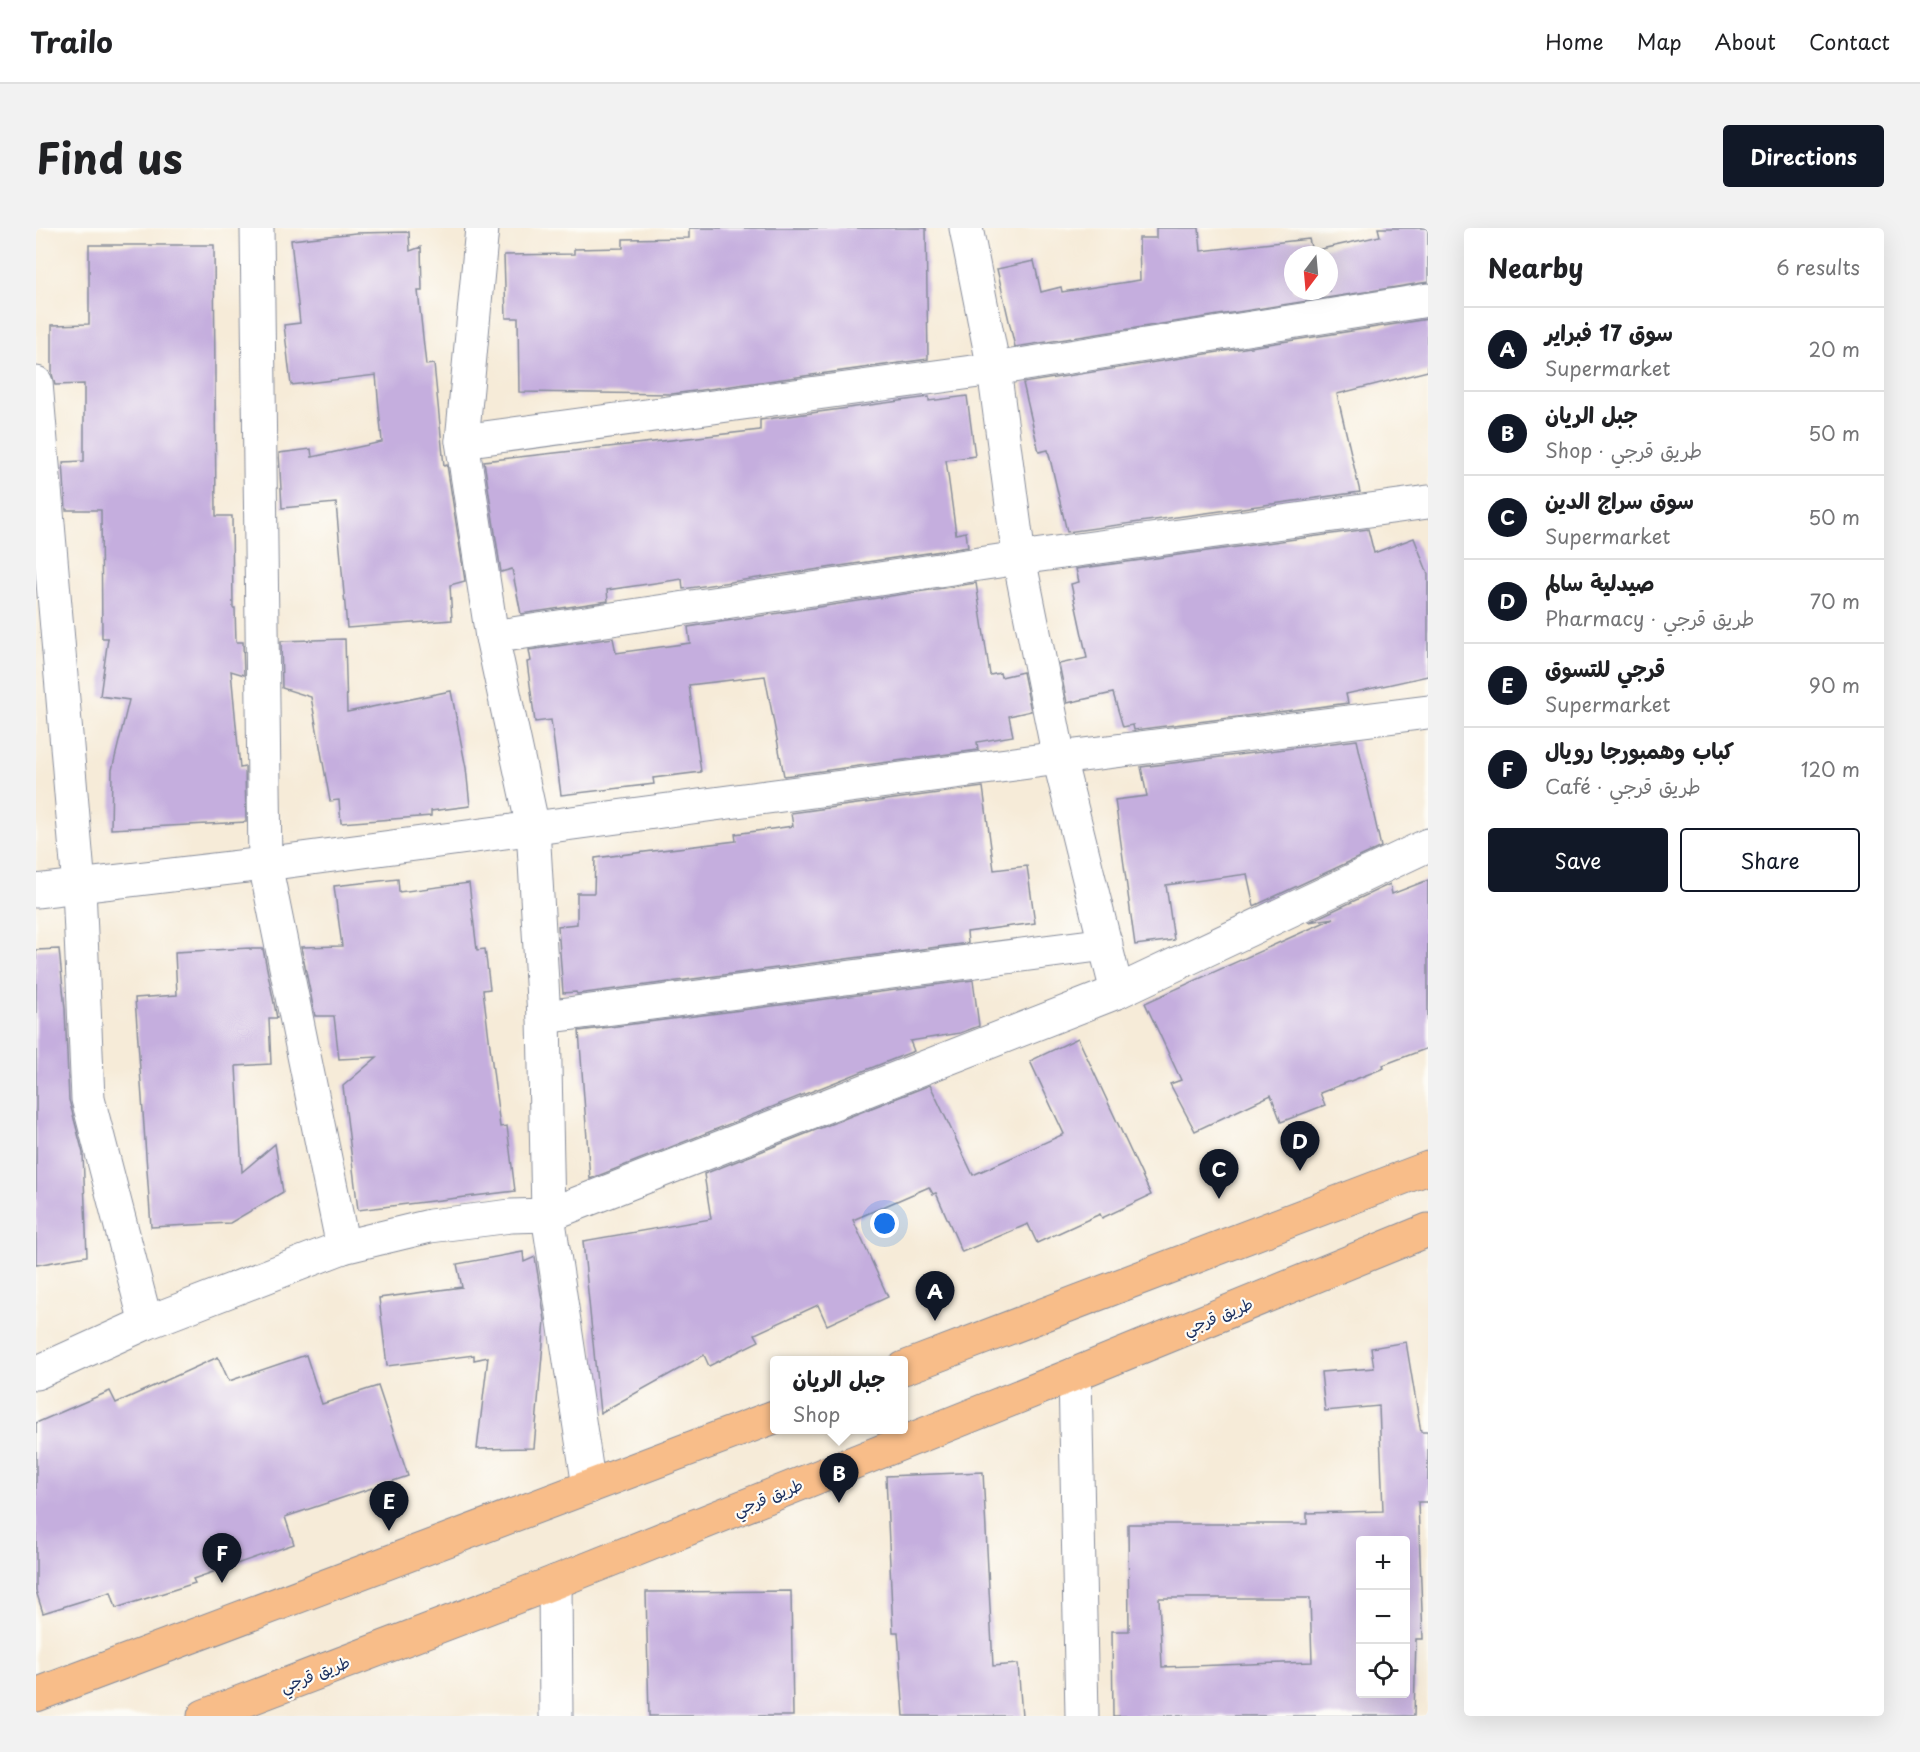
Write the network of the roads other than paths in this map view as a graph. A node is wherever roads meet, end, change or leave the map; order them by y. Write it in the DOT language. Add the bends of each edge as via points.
graph roads {
  1 [pos="257,228"];
  2 [pos="483,228"];
  3 [pos="966,228"];
  4 [pos="1428,300"];
  5 [pos="994,369"];
  6 [pos="36,383"];
  7 [pos="462,441"];
  8 [pos="1428,502"];
  9 [pos="1019,558"];
  10 [pos="492,637"];
  11 [pos="1428,712"];
  12 [pos="1059,758"];
  13 [pos="533,828"];
  14 [pos="1428,845"];
  15 [pos="265,864"];
  16 [pos="78,887"];
  17 [pos="36,891"];
  18 [pos="1106,944"];
  19 [pos="1117,992"];
  20 [pos="544,1017"];
  21 [pos="1428,1168"];
  22 [pos="548,1215"];
  23 [pos="1428,1230"];
  24 [pos="343,1247"];
  25 [pos="146,1323"];
  26 [pos="908,1366"];
  27 [pos="36,1373"];
  28 [pos="1075,1374"];
  29 [pos="770,1419"];
  30 [pos="589,1487"];
  31 [pos="555,1582"];
  32 [pos="36,1695"];
  33 [pos="204,1716"];
  34 [pos="556,1716"];
  35 [pos="1082,1716"];
  1 -- 15 [label="street"];
  2 -- 7 [label="street"];
  3 -- 5 [label="street"];
  4 -- 5 [label="street"];
  5 -- 7 [label="street"];
  5 -- 9 [label="street"];
  6 -- 16 [label="street"];
  7 -- 10 [label="street"];
  8 -- 9 [label="street"];
  9 -- 10 [label="street"];
  9 -- 12 [label="street"];
  10 -- 13 [label="street"];
  11 -- 12 [label="street"];
  12 -- 13 [label="street"];
  12 -- 18 [label="street"];
  13 -- 15 [label="street"];
  13 -- 20 [label="street"];
  14 -- 19 [label="street"];
  15 -- 16 [label="street"];
  15 -- 24 [label="street"];
  16 -- 17 [label="street"];
  16 -- 25 [label="street" via="88,1099"];
  18 -- 19 [label="street"];
  18 -- 20 [label="street"];
  19 -- 22 [label="street"];
  20 -- 22 [label="street"];
  21 -- 26 [label="highway"];
  22 -- 24 [label="street" via="430,1226"];
  22 -- 30 [label="street"];
  23 -- 28 [label="highway, طريق قرجي"];
  24 -- 25 [label="street"];
  25 -- 27 [label="street"];
  28 -- 31 [label="highway, طريق قرجي"];
  28 -- 35 [label="street"];
  29 -- 30 [label="highway"];
  30 -- 32 [label="highway"];
  31 -- 33 [label="highway, طريق قرجي"];
  31 -- 34 [label="street"];
}
